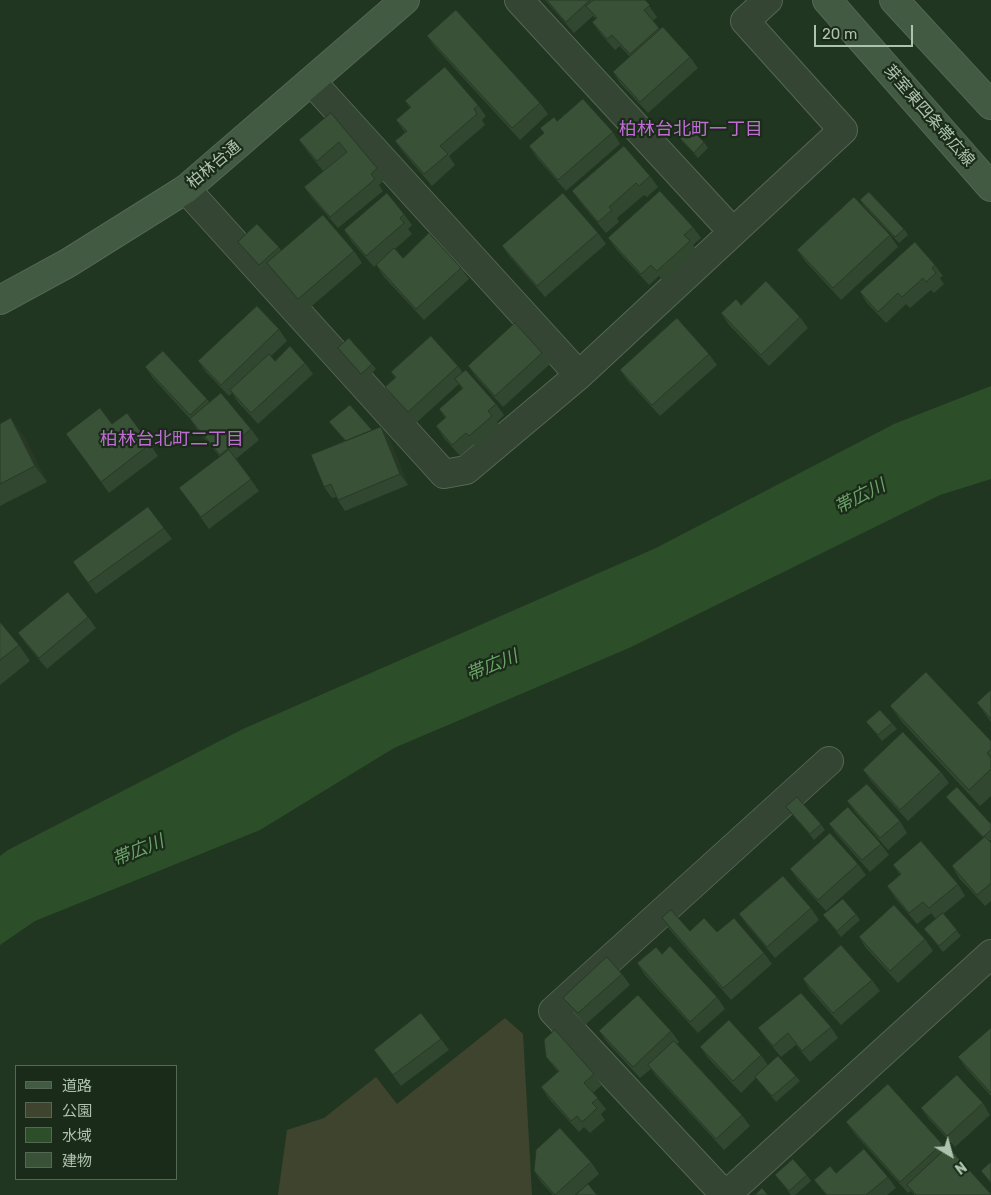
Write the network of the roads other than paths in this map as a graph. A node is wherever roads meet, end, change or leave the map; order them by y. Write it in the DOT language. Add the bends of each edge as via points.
graph roads {
  1 [pos="405,0"];
  2 [pos="519,0"];
  3 [pos="768,0"];
  4 [pos="827,0"];
  5 [pos="894,0"];
  6 [pos="312,82"];
  7 [pos="991,105"];
  8 [pos="991,187"];
  9 [pos="186,189"];
  10 [pos="733,232"];
  11 [pos="0,300"];
  12 [pos="579,374"];
  13 [pos="829,761"];
  14 [pos="991,954"];
  15 [pos="725,1195"];
  1 -- 6 [label="street, 柏林台通"];
  2 -- 10 [label="street"];
  3 -- 10 [label="street" via="745,21 843,130"];
  4 -- 8 [label="street, 芽室東四条帯広線"];
  5 -- 7 [label="street"];
  6 -- 9 [label="street, 柏林台通"];
  6 -- 12 [label="street"];
  9 -- 11 [label="street, 柏林台通"];
  9 -- 12 [label="street" via="444,474 466,470"];
  10 -- 12 [label="street"];
  13 -- 15 [label="street" via="553,1011"];
  14 -- 15 [label="street"];
}
